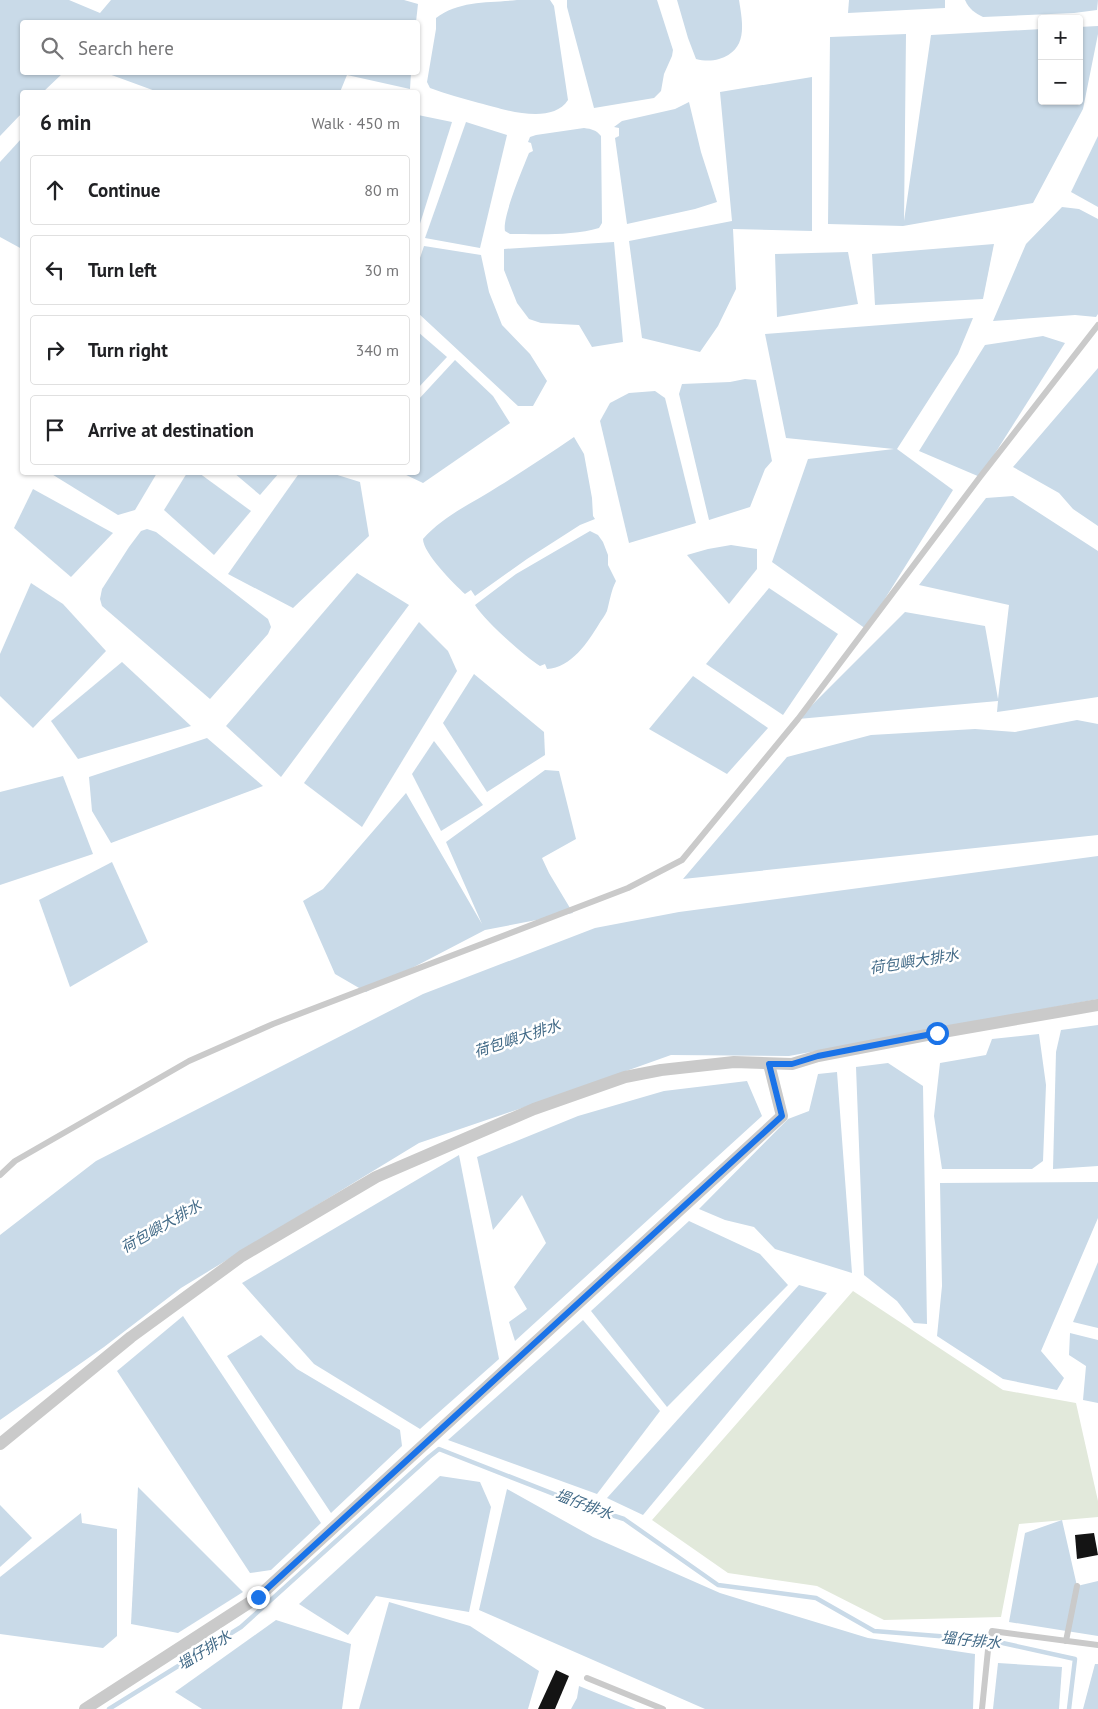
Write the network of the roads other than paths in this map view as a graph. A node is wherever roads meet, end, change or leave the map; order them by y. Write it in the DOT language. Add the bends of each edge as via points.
graph roads {
  1 [pos="1098,326"];
  2 [pos="1098,1005"];
  3 [pos="769,1064"];
  4 [pos="0,1175"];
  5 [pos="0,1444"];
  6 [pos="1077,1586"];
  7 [pos="1066,1641"];
  8 [pos="1098,1645"];
  9 [pos="587,1678"];
  10 [pos="85,1709"];
  11 [pos="663,1709"];
  12 [pos="982,1709"];
  1 -- 4 [label="lane" via="798,719 682,860 628,888 273,1024 190,1061 15,1162"];
  2 -- 3 [label="street" via="937,1033 792,1064"];
  3 -- 5 [label="street" via="734,1062 689,1066 625,1078 534,1109 376,1177 242,1256 131,1337"];
  3 -- 10 [label="street" via="782,1116 258,1597"];
  6 -- 7 [label="lane"];
  7 -- 8 [label="lane"];
  7 -- 12 [label="lane" via="992,1631"];
  9 -- 11 [label="lane"];
}
